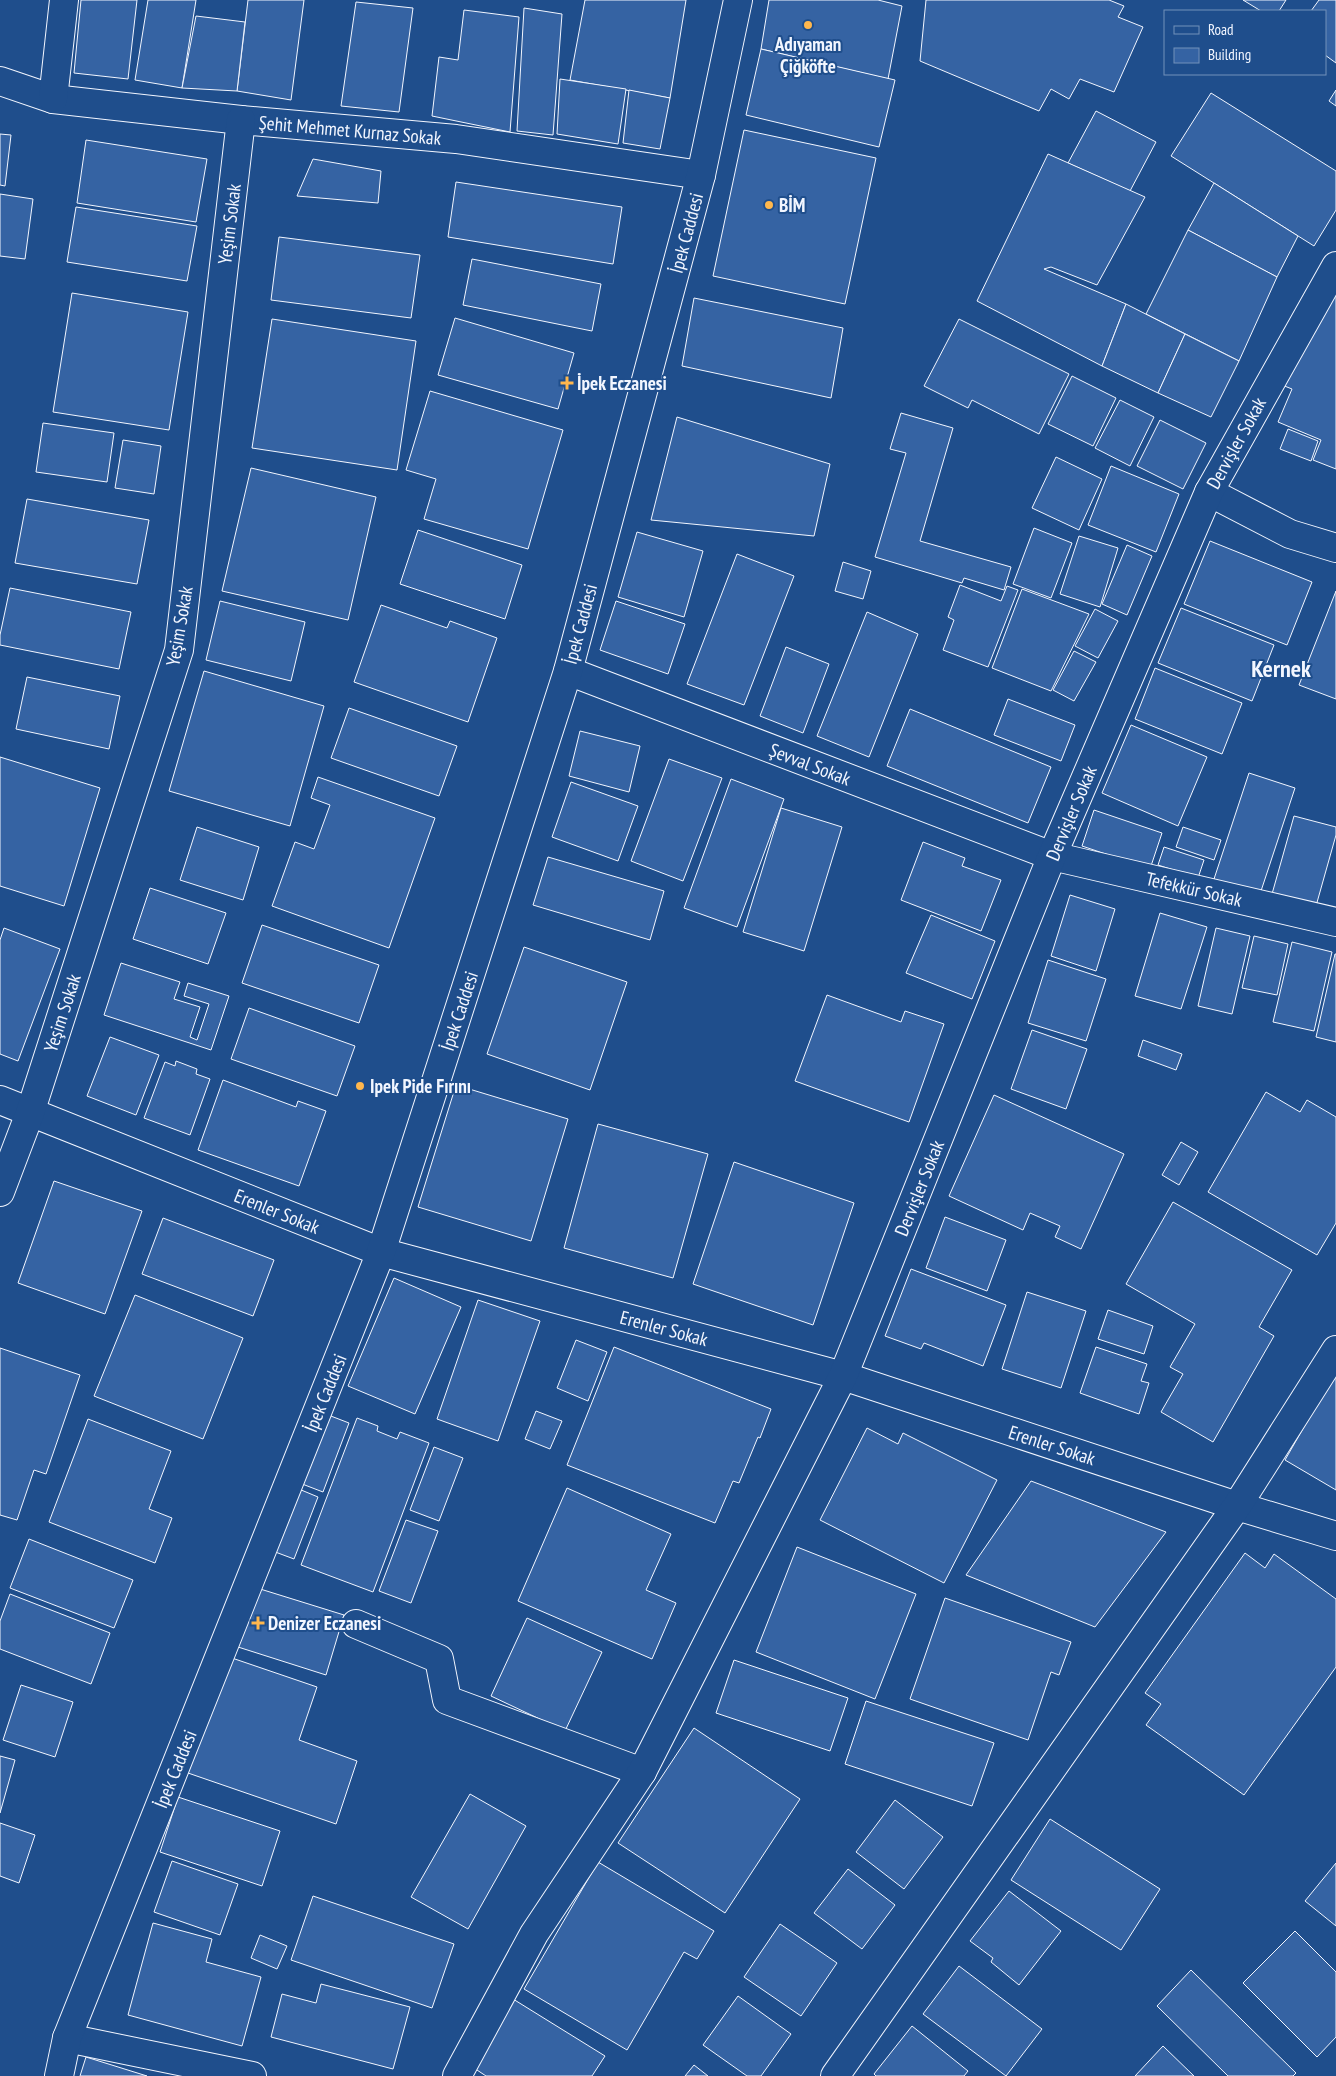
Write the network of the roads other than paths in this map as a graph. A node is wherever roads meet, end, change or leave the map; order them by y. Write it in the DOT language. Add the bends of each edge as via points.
graph roads {
  1 [pos="64,0"];
  2 [pos="738,0"];
  3 [pos="0,81"];
  4 [pos="53,99"];
  5 [pos="241,120"];
  6 [pos="701,175"];
  7 [pos="1336,266"];
  8 [pos="1209,492"];
  9 [pos="1336,548"];
  10 [pos="568,671"];
  11 [pos="1052,856"];
  12 [pos="1336,922"];
  13 [pos="0,1100"];
  14 [pos="30,1113"];
  15 [pos="0,1192"];
  16 [pos="381,1252"];
  17 [pos="1336,1350"];
  18 [pos="843,1376"];
  19 [pos="1237,1506"];
  20 [pos="1336,1536"];
  21 [pos="356,1624"];
  22 [pos="642,1772"];
  23 [pos="67,2038"];
  24 [pos="58,2076"];
  25 [pos="252,2076"];
  26 [pos="457,2076"];
  27 [pos="834,2076"];
  1 -- 4 [label="street"];
  2 -- 6 [label="street, İpek Caddesi"];
  3 -- 4 [label="street, Şehit Mehmet Kurnaz Sokak"];
  4 -- 5 [label="street, Şehit Mehmet Kurnaz Sokak"];
  5 -- 6 [label="street, Şehit Mehmet Kurnaz Sokak" via="456,139"];
  5 -- 14 [label="street, Yeşim Sokak" via="179,650"];
  6 -- 10 [label="street, İpek Caddesi"];
  7 -- 8 [label="street, Dervişler Sokak"];
  8 -- 9 [label="street" via="1290,534"];
  8 -- 11 [label="street, Dervişler Sokak"];
  10 -- 11 [label="street, Şevval Sokak"];
  10 -- 16 [label="street, İpek Caddesi"];
  11 -- 12 [label="street, Tefekkür Sokak"];
  11 -- 18 [label="street, Dervişler Sokak"];
  13 -- 14 [label="street, Erenler Sokak"];
  14 -- 15 [label="street, Yeşim Sokak"];
  14 -- 16 [label="street, Erenler Sokak"];
  16 -- 18 [label="street, Erenler Sokak"];
  16 -- 23 [label="street, İpek Caddesi"];
  17 -- 19 [label="street"];
  18 -- 19 [label="street, Erenler Sokak"];
  18 -- 22 [label="street, Dervişler Sokak"];
  19 -- 20 [label="street, Erenler Sokak"];
  19 -- 27 [label="street"];
  21 -- 22 [label="street" via="439,1659 447,1700"];
  22 -- 26 [label="street, Dervişler Sokak" via="534,1934"];
  23 -- 24 [label="street, İpek Caddesi"];
  23 -- 25 [label="street"];
}
